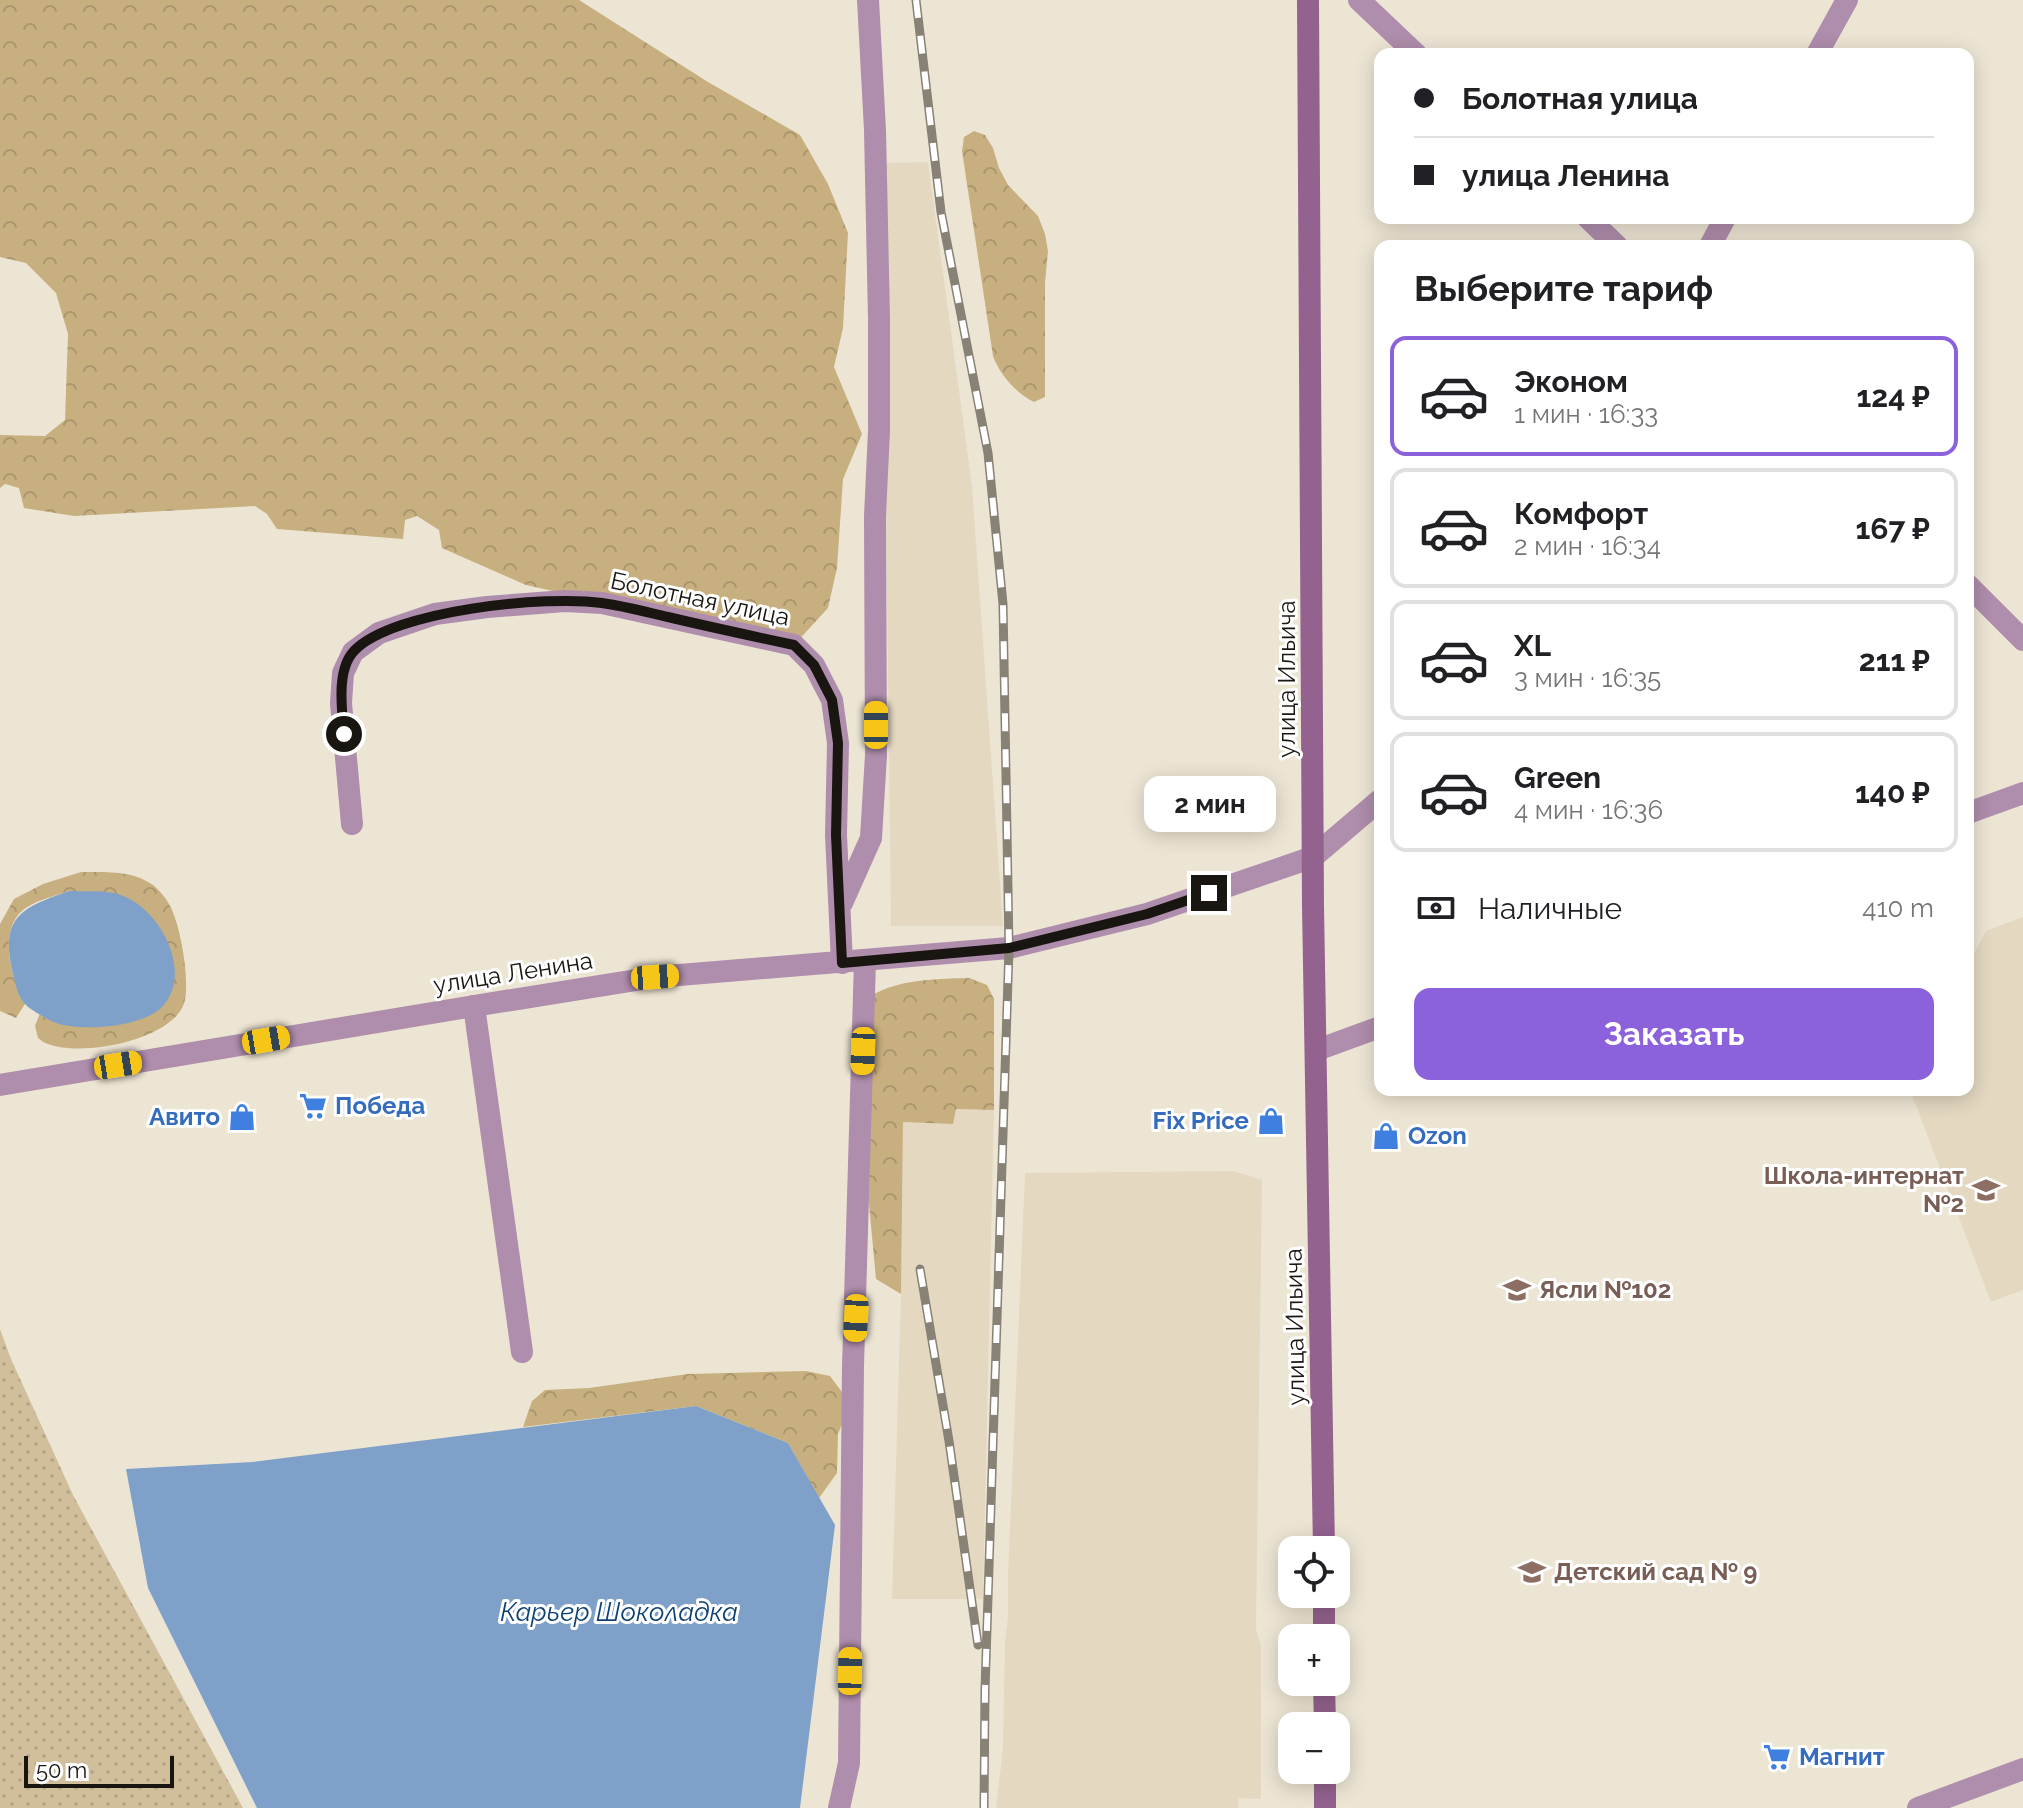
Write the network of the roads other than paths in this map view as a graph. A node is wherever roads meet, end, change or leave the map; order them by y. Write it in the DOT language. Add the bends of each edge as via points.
graph roads {
  1 [pos="868,0"];
  2 [pos="1308,0"];
  3 [pos="1359,0"];
  4 [pos="1847,0"];
  5 [pos="1410,48"];
  6 [pos="1820,48"];
  7 [pos="1594,224"];
  8 [pos="1611,240"];
  9 [pos="1974,591"];
  10 [pos="2023,640"];
  11 [pos="2023,793"];
  12 [pos="1374,805"];
  13 [pos="1974,811"];
  14 [pos="352,824"];
  15 [pos="1313,857"];
  16 [pos="840,908"];
  17 [pos="854,962"];
  18 [pos="474,1006"];
  19 [pos="1374,1029"];
  20 [pos="1317,1050"];
  21 [pos="0,1085"];
  22 [pos="522,1352"];
  23 [pos="1324,1536"];
  24 [pos="2023,1769"];
  25 [pos="1325,1784"];
  26 [pos="839,1808"];
  27 [pos="1325,1808"];
  28 [pos="1918,1808"];
  1 -- 16 [label="street" via="878,275 876,755 871,838"];
  2 -- 15 [label="main road, улица Ильича"];
  3 -- 5 [label="street"];
  4 -- 6 [label="street"];
  7 -- 8 [label="street"];
  9 -- 10 [label="street"];
  11 -- 13 [label="street"];
  12 -- 15 [label="street"];
  14 -- 16 [label="street, Болотная улица" via="341,703 343,673 353,652 379,633 435,614 527,603 602,603 794,645 814,665 832,700 838,743"];
  15 -- 17 [label="street, улица Ленина" via="1147,914 1009,948"];
  15 -- 20 [label="main road, улица Ильича"];
  16 -- 17 [label="street, Болотная улица"];
  17 -- 18 [label="street, улица Ленина" via="655,977"];
  17 -- 26 [label="street, Болотная улица" via="849,1763"];
  18 -- 21 [label="street, улица Ленина"];
  18 -- 22 [label="street"];
  19 -- 20 [label="street"];
  20 -- 23 [label="main road, улица Ильича"];
  24 -- 28 [label="street"];
  25 -- 27 [label="main road"];
}
